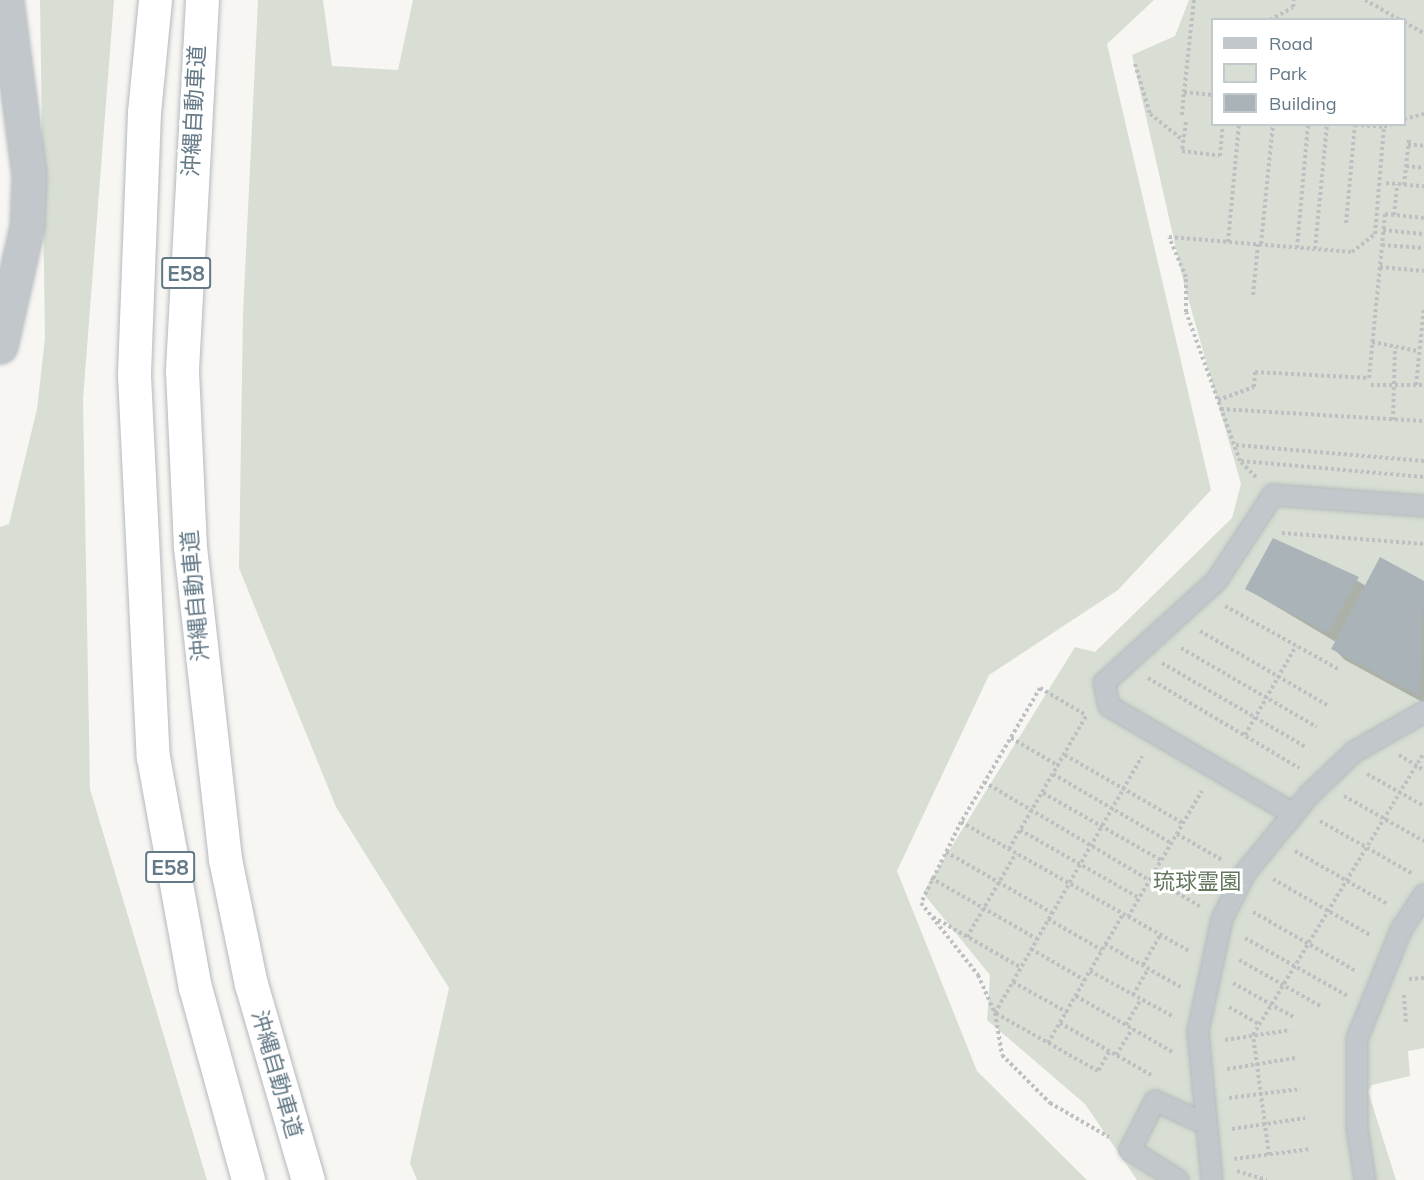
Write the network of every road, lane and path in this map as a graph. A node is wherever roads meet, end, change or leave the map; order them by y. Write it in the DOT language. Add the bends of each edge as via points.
graph roads {
  1 [pos="6,0"];
  2 [pos="155,0"];
  3 [pos="202,0"];
  4 [pos="1194,0"];
  5 [pos="1294,0"];
  6 [pos="1365,0"];
  7 [pos="1274,18"];
  8 [pos="1396,18"];
  9 [pos="1406,23"];
  10 [pos="1424,33"];
  11 [pos="1135,64"];
  12 [pos="1184,92"];
  13 [pos="1211,96"];
  14 [pos="1424,114"];
  15 [pos="1182,115"];
  16 [pos="1406,118"];
  17 [pos="1186,122"];
  18 [pos="1223,126"];
  19 [pos="1239,126"];
  20 [pos="1273,126"];
  21 [pos="1308,126"];
  22 [pos="1327,126"];
  23 [pos="1355,126"];
  24 [pos="1370,126"];
  25 [pos="1384,127"];
  26 [pos="1184,141"];
  27 [pos="1424,146"];
  28 [pos="1406,166"];
  29 [pos="1424,168"];
  30 [pos="1386,183"];
  31 [pos="1397,184"];
  32 [pos="1404,184"];
  33 [pos="1424,186"];
  34 [pos="1394,215"];
  35 [pos="1424,218"];
  36 [pos="1346,224"];
  37 [pos="1383,231"];
  38 [pos="1424,234"];
  39 [pos="1228,242"];
  40 [pos="1259,244"];
  41 [pos="1382,245"];
  42 [pos="1297,248"];
  43 [pos="1424,248"];
  44 [pos="1315,249"];
  45 [pos="1380,267"];
  46 [pos="1424,271"];
  47 [pos="1253,296"];
  48 [pos="1424,308"];
  49 [pos="1372,342"];
  50 [pos="0,346"];
  51 [pos="1395,347"];
  52 [pos="1420,347"];
  53 [pos="1371,385"];
  54 [pos="1391,385"];
  55 [pos="1416,385"];
  56 [pos="1424,385"];
  57 [pos="1218,400"];
  58 [pos="1221,409"];
  59 [pos="1393,420"];
  60 [pos="1424,421"];
  61 [pos="1236,445"];
  62 [pos="1240,461"];
  63 [pos="1424,461"];
  64 [pos="1424,477"];
  65 [pos="1273,495"];
  66 [pos="1424,506"];
  67 [pos="1282,533"];
  68 [pos="1424,544"];
  69 [pos="1203,594"];
  70 [pos="1177,617"];
  71 [pos="1159,635"];
  72 [pos="1296,646"];
  73 [pos="1141,651"];
  74 [pos="1125,664"];
  75 [pos="1340,670"];
  76 [pos="1109,706"];
  77 [pos="1329,706"];
  78 [pos="1424,712"];
  79 [pos="1086,716"];
  80 [pos="1317,727"];
  81 [pos="1155,733"];
  82 [pos="1245,735"];
  83 [pos="1011,738"];
  84 [pos="1306,747"];
  85 [pos="1424,753"];
  86 [pos="1065,755"];
  87 [pos="1345,761"];
  88 [pos="1059,766"];
  89 [pos="1215,768"];
  90 [pos="1302,770"];
  91 [pos="1053,774"];
  92 [pos="984,782"];
  93 [pos="1043,793"];
  94 [pos="1338,793"];
  95 [pos="1401,793"];
  96 [pos="1424,806"];
  97 [pos="1292,813"];
  98 [pos="1313,817"];
  99 [pos="1385,820"];
  100 [pos="961,822"];
  101 [pos="1183,823"];
  102 [pos="1020,830"];
  103 [pos="1176,834"];
  104 [pos="1424,841"];
  105 [pos="1171,843"];
  106 [pos="1288,846"];
  107 [pos="1369,849"];
  108 [pos="1009,850"];
  109 [pos="946,852"];
  110 [pos="1016,853"];
  111 [pos="1161,860"];
  112 [pos="1245,873"];
  113 [pos="1414,874"];
  114 [pos="1267,876"];
  115 [pos="931,878"];
  116 [pos="1150,878"];
  117 [pos="999,882"];
  118 [pos="1349,882"];
  119 [pos="1069,883"];
  120 [pos="1424,895"];
  121 [pos="1138,898"];
  122 [pos="984,908"];
  123 [pos="1393,908"];
  124 [pos="1251,911"];
  125 [pos="1052,913"];
  126 [pos="1331,913"];
  127 [pos="1123,914"];
  128 [pos="931,915"];
  129 [pos="1128,917"];
  130 [pos="1048,919"];
  131 [pos="1222,920"];
  132 [pos="1160,935"];
  133 [pos="967,937"];
  134 [pos="1245,937"];
  135 [pos="1037,939"];
  136 [pos="1376,939"];
  137 [pos="1105,944"];
  138 [pos="1309,944"];
  139 [pos="1031,949"];
  140 [pos="1102,950"];
  141 [pos="1234,957"];
  142 [pos="1210,963"];
  143 [pos="1143,965"];
  144 [pos="1295,966"];
  145 [pos="1020,967"];
  146 [pos="1148,969"];
  147 [pos="1090,971"];
  148 [pos="1364,976"];
  149 [pos="1226,979"];
  150 [pos="1404,979"];
  151 [pos="1085,980"];
  152 [pos="1012,982"];
  153 [pos="1284,986"];
  154 [pos="1133,995"];
  155 [pos="1076,996"];
  156 [pos="1349,996"];
  157 [pos="1141,999"];
  158 [pos="1212,1001"];
  159 [pos="1271,1005"];
  160 [pos="1322,1007"];
  161 [pos="1067,1012"];
  162 [pos="995,1013"];
  163 [pos="1296,1018"];
  164 [pos="1406,1022"];
  165 [pos="1060,1023"];
  166 [pos="1126,1025"];
  167 [pos="1260,1025"];
  168 [pos="1132,1029"];
  169 [pos="1290,1030"];
  170 [pos="1253,1035"];
  171 [pos="1198,1037"];
  172 [pos="1048,1043"];
  173 [pos="1109,1052"];
  174 [pos="1116,1055"];
  175 [pos="1295,1058"];
  176 [pos="1257,1064"];
  177 [pos="1202,1071"];
  178 [pos="1155,1078"];
  179 [pos="1300,1089"];
  180 [pos="1261,1094"];
  181 [pos="1203,1102"];
  182 [pos="1305,1118"];
  183 [pos="1265,1124"];
  184 [pos="1205,1128"];
  185 [pos="1310,1149"];
  186 [pos="1130,1150"];
  187 [pos="1269,1155"];
  188 [pos="1211,1172"];
  189 [pos="248,1180"];
  190 [pos="308,1180"];
  191 [pos="1178,1180"];
  192 [pos="1365,1180"];
  1 -- 50 [label="street" via="29,176 27,226"];
  2 -- 189 [label="highway, 沖縄自動車道 / E58" via="138,237 139,545 153,757 173,887 230,1128"];
  3 -- 190 [label="highway, 沖縄自動車道 / E58" via="182,371 190,547 225,858 251,984"];
  4 -- 12 [label="path"];
  5 -- 7 [label="path" via="1293,7"];
  6 -- 8 [label="path"];
  9 -- 10 [label="path"];
  11 -- 26 [label="path" via="1150,114"];
  12 -- 13 [label="path"];
  12 -- 15 [label="path"];
  14 -- 16 [label="path"];
  17 -- 26 [label="path"];
  18 -- 26 [label="path" via="1220,156 1182,152"];
  19 -- 39 [label="path"];
  20 -- 40 [label="path"];
  21 -- 42 [label="path"];
  22 -- 44 [label="path"];
  23 -- 36 [label="path"];
  24 -- 25 [label="path"];
  25 -- 44 [label="path" via="1375,234 1352,252"];
  27 -- 28 [label="path" via="1409,142"];
  28 -- 29 [label="path"];
  28 -- 32 [label="path"];
  30 -- 31 [label="path"];
  31 -- 32 [label="path"];
  31 -- 34 [label="path"];
  32 -- 33 [label="path"];
  34 -- 35 [label="path"];
  34 -- 37 [label="path" via="1385,214"];
  37 -- 38 [label="path"];
  37 -- 41 [label="path"];
  39 -- 40 [label="path"];
  39 -- 57 [label="path" via="1169,237 1186,277 1186,312"];
  40 -- 42 [label="path"];
  40 -- 47 [label="path"];
  41 -- 43 [label="path"];
  41 -- 45 [label="path"];
  42 -- 44 [label="path"];
  45 -- 46 [label="path"];
  45 -- 49 [label="path"];
  48 -- 52 [label="path"];
  49 -- 51 [label="path"];
  49 -- 57 [label="path" via="1369,378 1254,372 1254,387"];
  51 -- 52 [label="path"];
  51 -- 54 [label="path"];
  52 -- 55 [label="path"];
  53 -- 54 [label="path"];
  54 -- 55 [label="path"];
  54 -- 59 [label="path"];
  55 -- 56 [label="path"];
  57 -- 58 [label="path"];
  58 -- 59 [label="path"];
  58 -- 62 [label="path"];
  59 -- 60 [label="path"];
  61 -- 63 [label="path"];
  62 -- 64 [label="path"];
  62 -- 65 [label="path"];
  65 -- 66 [label="lane"];
  65 -- 69 [label="lane" via="1238,554"];
  67 -- 68 [label="path"];
  69 -- 70 [label="lane"];
  69 -- 72 [label="path"];
  70 -- 71 [label="lane"];
  70 -- 77 [label="path"];
  71 -- 73 [label="lane"];
  71 -- 80 [label="path"];
  72 -- 75 [label="path"];
  72 -- 82 [label="path"];
  73 -- 74 [label="lane"];
  73 -- 84 [label="path"];
  74 -- 76 [label="lane" via="1104,683"];
  74 -- 82 [label="path"];
  76 -- 79 [label="path"];
  76 -- 81 [label="lane"];
  78 -- 87 [label="lane"];
  79 -- 83 [label="path" via="1040,688"];
  79 -- 86 [label="path"];
  81 -- 89 [label="lane"];
  81 -- 119 [label="path"];
  82 -- 90 [label="path"];
  83 -- 88 [label="path"];
  83 -- 92 [label="path"];
  85 -- 95 [label="path"];
  86 -- 88 [label="path"];
  86 -- 101 [label="path"];
  87 -- 95 [label="path"];
  87 -- 97 [label="lane"];
  88 -- 91 [label="path"];
  89 -- 97 [label="lane"];
  89 -- 101 [label="path"];
  91 -- 93 [label="path"];
  91 -- 105 [label="path"];
  92 -- 100 [label="path"];
  92 -- 116 [label="path"];
  93 -- 102 [label="path"];
  93 -- 111 [label="path"];
  94 -- 99 [label="path"];
  95 -- 96 [label="path"];
  95 -- 99 [label="path"];
  97 -- 112 [label="lane"];
  98 -- 107 [label="path"];
  99 -- 104 [label="path"];
  99 -- 107 [label="path"];
  100 -- 108 [label="path"];
  100 -- 109 [label="path"];
  101 -- 103 [label="path"];
  102 -- 108 [label="path"];
  102 -- 121 [label="path"];
  103 -- 105 [label="path"];
  103 -- 112 [label="path"];
  105 -- 111 [label="path"];
  106 -- 118 [label="path"];
  107 -- 113 [label="path"];
  107 -- 118 [label="path"];
  108 -- 110 [label="path"];
  109 -- 115 [label="path"];
  109 -- 117 [label="path"];
  110 -- 117 [label="path"];
  110 -- 119 [label="path"];
  111 -- 116 [label="path"];
  112 -- 131 [label="lane"];
  114 -- 126 [label="path"];
  115 -- 122 [label="path"];
  115 -- 128 [label="path" via="921,903"];
  116 -- 121 [label="path"];
  116 -- 131 [label="path"];
  117 -- 122 [label="path"];
  117 -- 125 [label="path"];
  118 -- 123 [label="path"];
  118 -- 126 [label="path"];
  119 -- 125 [label="path"];
  119 -- 127 [label="path"];
  120 -- 192 [label="lane" via="1401,930 1357,1039 1356,1128"];
  121 -- 129 [label="path"];
  122 -- 133 [label="path"];
  122 -- 135 [label="path"];
  124 -- 138 [label="path"];
  125 -- 130 [label="path"];
  126 -- 136 [label="path"];
  126 -- 138 [label="path"];
  127 -- 129 [label="path"];
  127 -- 137 [label="path"];
  128 -- 133 [label="path"];
  128 -- 162 [label="path" via="978,975"];
  129 -- 132 [label="path"];
  130 -- 135 [label="path"];
  130 -- 140 [label="path"];
  131 -- 142 [label="lane"];
  132 -- 142 [label="path"];
  132 -- 143 [label="path"];
  133 -- 145 [label="path"];
  134 -- 144 [label="path"];
  135 -- 139 [label="path"];
  137 -- 140 [label="path"];
  137 -- 143 [label="path"];
  138 -- 144 [label="path"];
  138 -- 148 [label="path"];
  139 -- 145 [label="path"];
  139 -- 151 [label="path"];
  140 -- 147 [label="path"];
  141 -- 153 [label="path"];
  142 -- 158 [label="lane"];
  143 -- 146 [label="path"];
  144 -- 153 [label="path"];
  144 -- 156 [label="path"];
  145 -- 152 [label="path"];
  146 -- 154 [label="path"];
  146 -- 158 [label="path"];
  147 -- 151 [label="path"];
  147 -- 154 [label="path"];
  149 -- 159 [label="path"];
  150 -- 164 [label="path"];
  151 -- 155 [label="path"];
  152 -- 161 [label="path"];
  152 -- 162 [label="path"];
  153 -- 159 [label="path"];
  153 -- 160 [label="path"];
  154 -- 157 [label="path"];
  155 -- 161 [label="path"];
  155 -- 166 [label="path"];
  157 -- 166 [label="path"];
  157 -- 171 [label="path"];
  158 -- 167 [label="path"];
  158 -- 171 [label="lane"];
  159 -- 163 [label="path"];
  159 -- 167 [label="path"];
  161 -- 165 [label="path"];
  162 -- 172 [label="path"];
  162 -- 186 [label="path" via="1002,1055 1050,1103"];
  165 -- 172 [label="path"];
  165 -- 173 [label="path"];
  166 -- 168 [label="path"];
  167 -- 170 [label="path"];
  168 -- 174 [label="path"];
  168 -- 177 [label="path"];
  169 -- 170 [label="path"];
  170 -- 171 [label="path"];
  170 -- 176 [label="path"];
  171 -- 177 [label="lane"];
  172 -- 173 [label="path" via="1098,1071"];
  173 -- 174 [label="path"];
  174 -- 178 [label="path"];
  175 -- 176 [label="path"];
  176 -- 177 [label="path"];
  176 -- 180 [label="path"];
  177 -- 181 [label="lane"];
  179 -- 180 [label="path"];
  180 -- 181 [label="path"];
  180 -- 183 [label="path"];
  181 -- 184 [label="lane"];
  182 -- 183 [label="path"];
  183 -- 184 [label="path"];
  183 -- 187 [label="path"];
  184 -- 186 [label="lane" via="1155,1101"];
  184 -- 188 [label="lane"];
  185 -- 187 [label="path"];
  186 -- 191 [label="lane"];
  187 -- 188 [label="path"];
}
